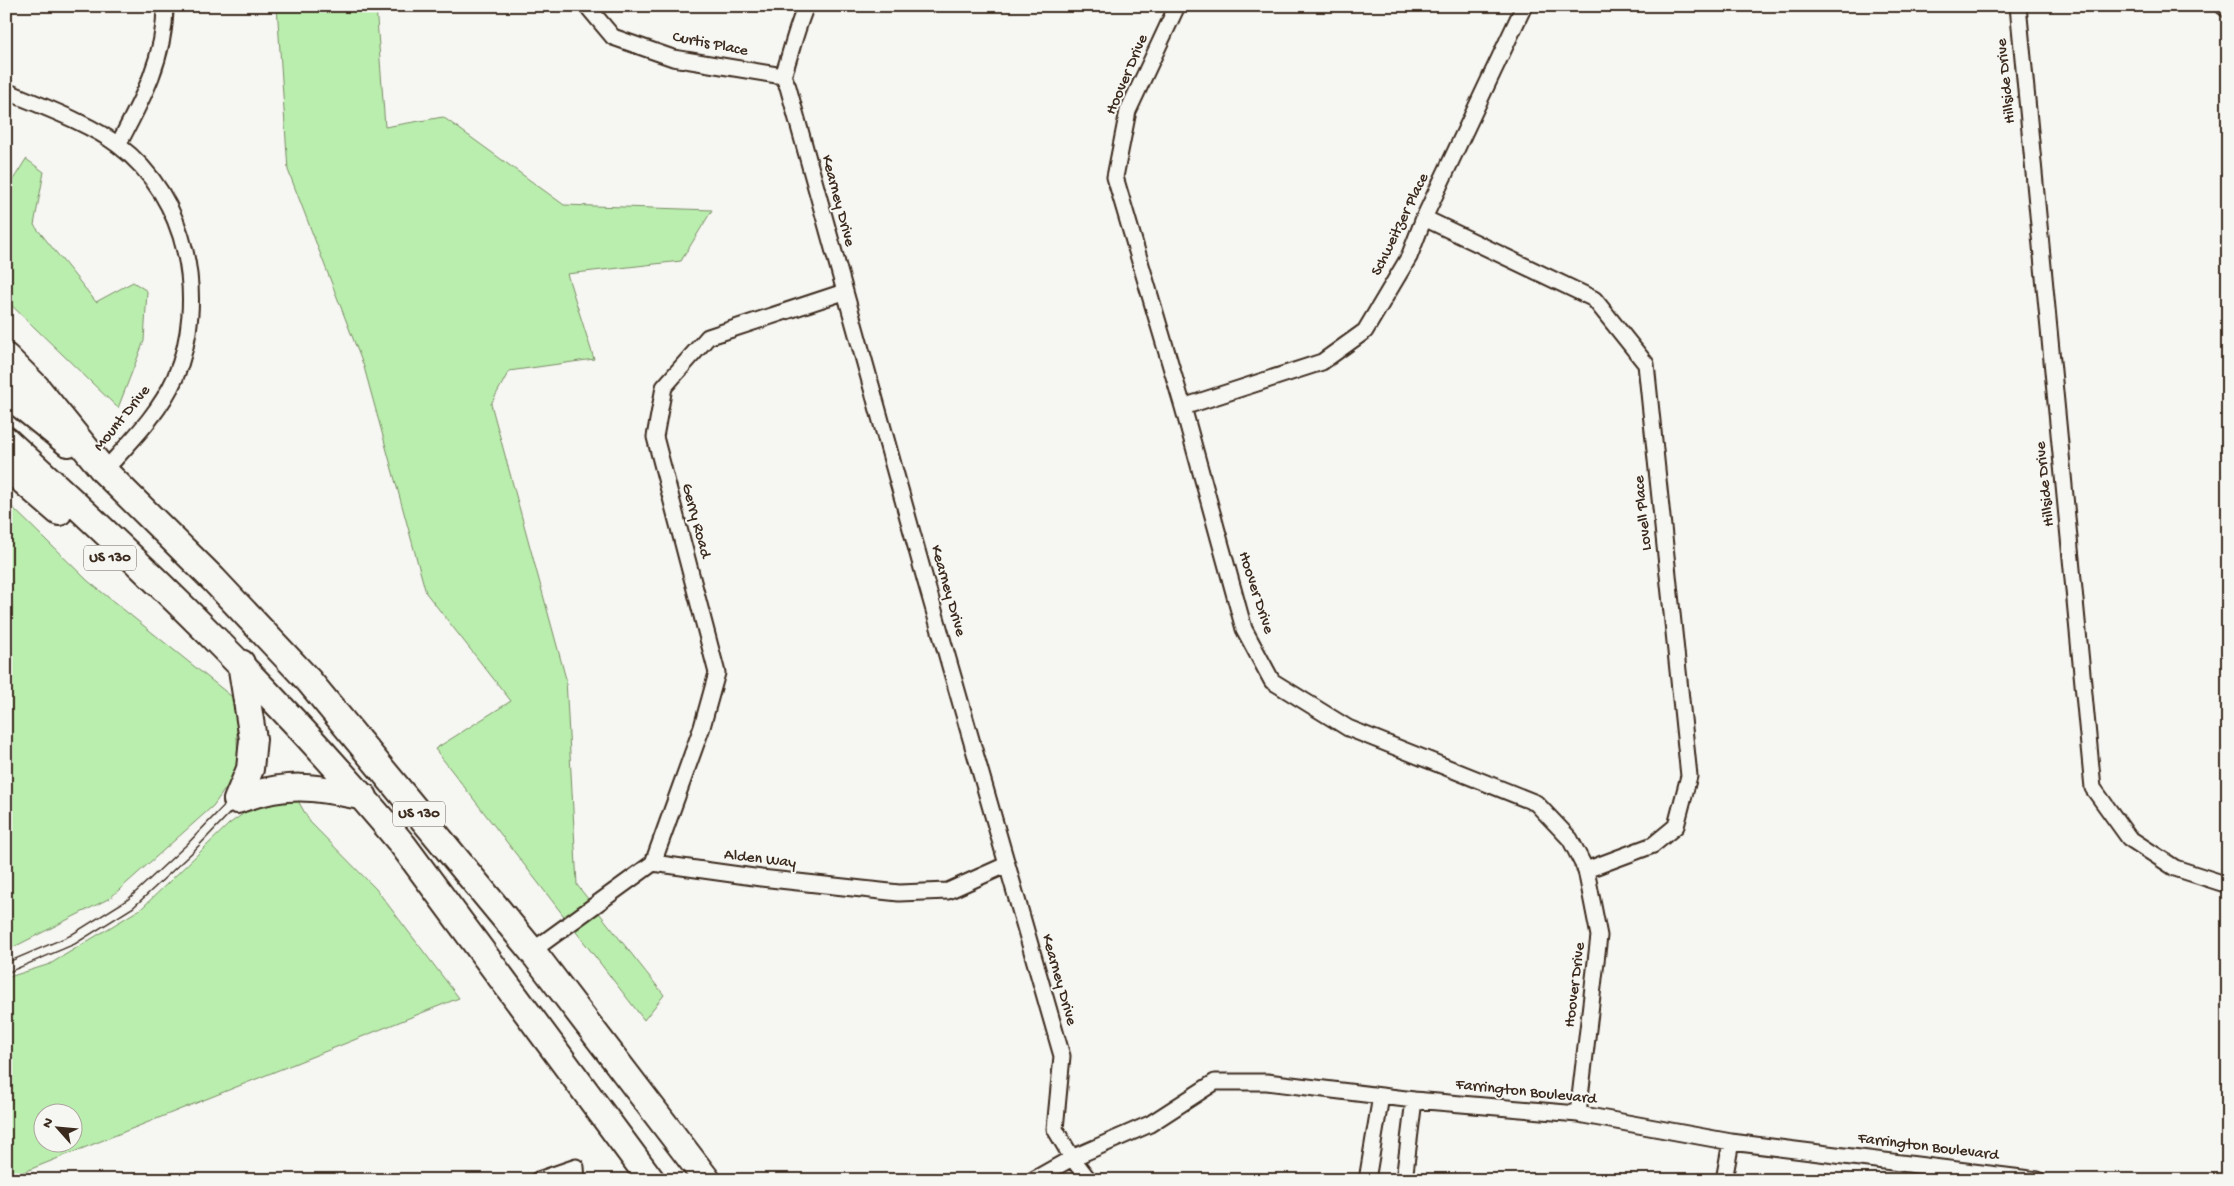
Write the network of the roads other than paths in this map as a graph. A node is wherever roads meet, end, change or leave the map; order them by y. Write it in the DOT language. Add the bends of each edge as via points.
graph roads {
  1 [pos="166,6"];
  2 [pos="587,6"];
  3 [pos="806,6"];
  4 [pos="1177,6"];
  5 [pos="1524,6"];
  6 [pos="2018,6"];
  7 [pos="2223,6"];
  8 [pos="2228,10"];
  9 [pos="783,76"];
  10 [pos="6,91"];
  11 [pos="118,145"];
  12 [pos="1424,218"];
  13 [pos="844,292"];
  14 [pos="6,357"];
  15 [pos="6,393"];
  16 [pos="1183,407"];
  17 [pos="6,440"];
  18 [pos="6,466"];
  19 [pos="104,471"];
  20 [pos="221,642"];
  21 [pos="241,663"];
  22 [pos="364,798"];
  23 [pos="237,800"];
  24 [pos="653,863"];
  25 [pos="1006,865"];
  26 [pos="1586,870"];
  27 [pos="2228,885"];
  28 [pos="532,951"];
  29 [pos="6,968"];
  30 [pos="1381,1096"];
  31 [pos="1414,1100"];
  32 [pos="1578,1114"];
  33 [pos="1731,1142"];
  34 [pos="1072,1158"];
  35 [pos="576,1174"];
  36 [pos="538,1180"];
  37 [pos="651,1180"];
  38 [pos="707,1180"];
  39 [pos="1033,1180"];
  40 [pos="1089,1180"];
  41 [pos="1367,1180"];
  42 [pos="1404,1180"];
  43 [pos="1724,1180"];
  44 [pos="2038,1180"];
  1 -- 11 [label="street" via="158,58"];
  2 -- 9 [label="street, Curtis Place" via="613,36 673,58"];
  3 -- 9 [label="street"];
  4 -- 16 [label="street, Hoover Drive" via="1128,111 1115,177"];
  5 -- 12 [label="street, Schweitzer Place"];
  6 -- 27 [label="street, Hillside Drive" via="2093,788 2129,838 2175,868"];
  7 -- 8 [label="street"];
  9 -- 13 [label="street, Kearney Drive"];
  10 -- 11 [label="street, Mount Drive"];
  11 -- 19 [label="street, Mount Drive" via="154,183 176,221 187,253 191,305 186,341 175,378 146,424"];
  12 -- 16 [label="street, Schweitzer Place" via="1409,257 1365,331 1322,362"];
  12 -- 26 [label="street, Lovell Place" via="1594,299 1646,364 1689,776 1676,826 1653,845"];
  13 -- 24 [label="street, Gerry Road" via="708,337 664,387 655,437 717,673 702,727"];
  13 -- 25 [label="street, Kearney Drive"];
  14 -- 19 [label="highway, US 130" via="36,388"];
  15 -- 19 [label="highway"];
  16 -- 26 [label="street, Hoover Drive" via="1244,629 1272,682 1348,728 1536,803 1570,839"];
  17 -- 20 [label="highway"];
  18 -- 20 [label="highway, US 130" via="141,586"];
  19 -- 28 [label="highway, US 130" via="213,579 309,681"];
  20 -- 21 [label="highway, US 130"];
  21 -- 22 [label="highway, US 130"];
  21 -- 23 [label="highway" via="253,739 250,769"];
  22 -- 23 [label="highway" via="299,787 271,789"];
  22 -- 37 [label="highway, US 130" via="432,884"];
  23 -- 29 [label="lane" via="131,903 72,940"];
  24 -- 25 [label="street, Alden Way" via="899,893 948,891"];
  24 -- 28 [label="street"];
  25 -- 34 [label="street, Kearney Drive" via="1062,1056 1055,1129"];
  26 -- 32 [label="street, Hoover Drive" via="1599,936"];
  28 -- 38 [label="highway, US 130"];
  30 -- 31 [label="street, Farrington Boulevard"];
  30 -- 34 [label="street, Farrington Boulevard" via="1267,1082 1215,1082 1150,1124"];
  30 -- 41 [label="street"];
  31 -- 32 [label="street, Farrington Boulevard"];
  31 -- 42 [label="street"];
  32 -- 33 [label="street, Farrington Boulevard"];
  33 -- 43 [label="street"];
  33 -- 44 [label="street, Farrington Boulevard"];
  34 -- 39 [label="street, Farrington Boulevard"];
  34 -- 40 [label="street, Kearney Drive"];
  35 -- 36 [label="street"];
}
